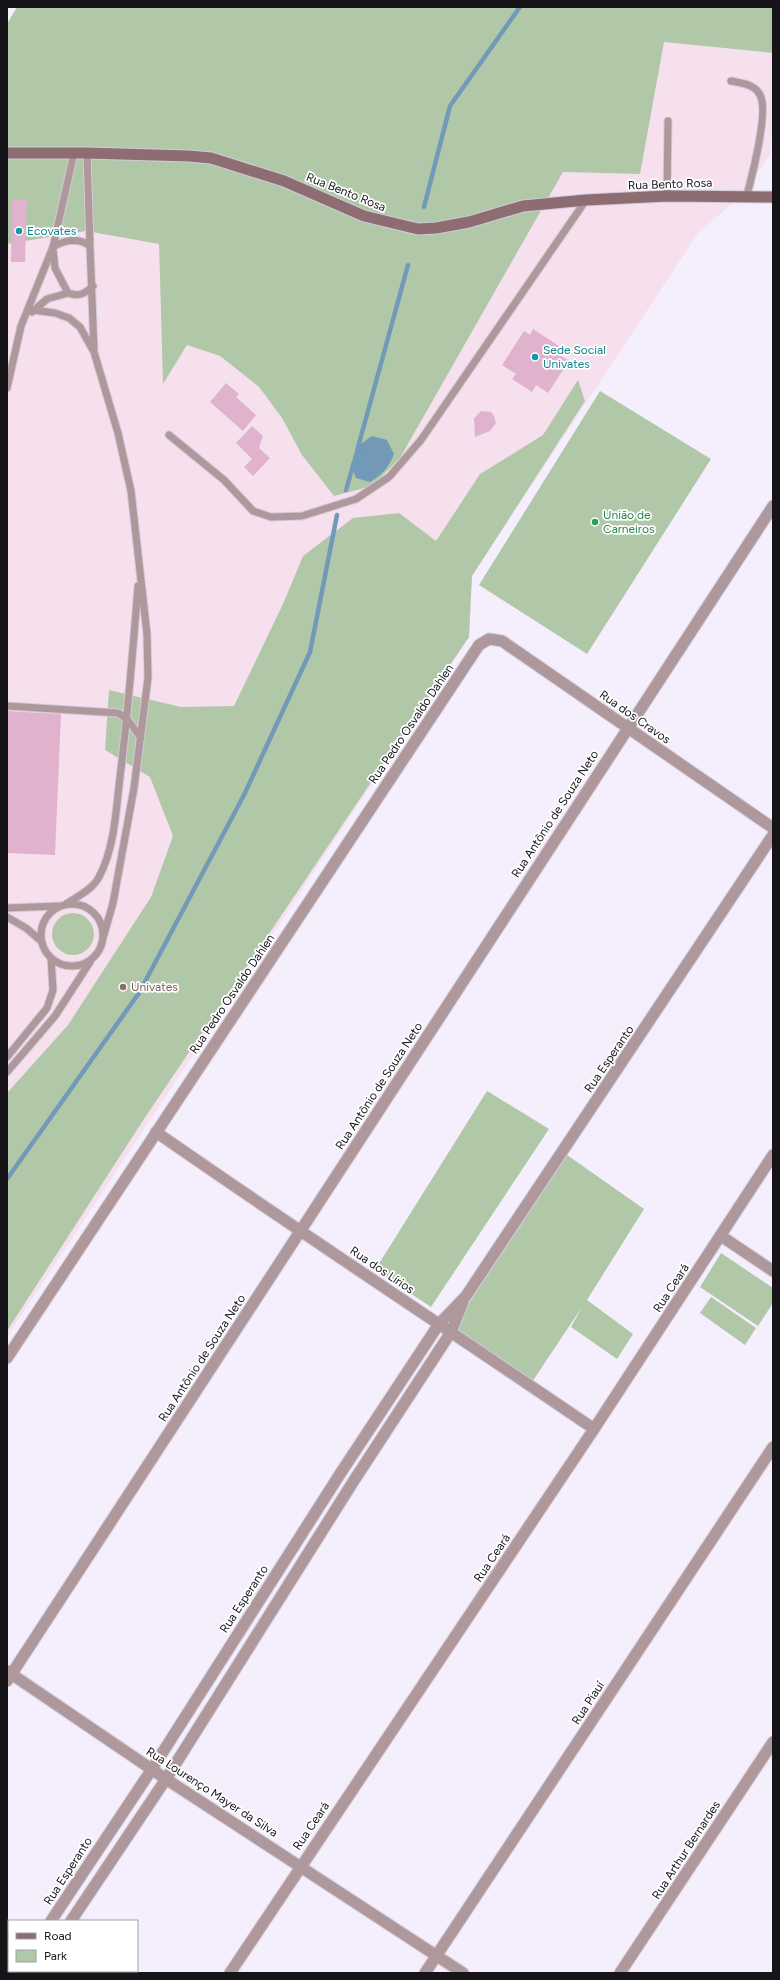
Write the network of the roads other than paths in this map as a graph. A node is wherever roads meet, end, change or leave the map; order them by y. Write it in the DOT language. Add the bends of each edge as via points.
graph roads {
  1 [pos="731,81"];
  2 [pos="668,121"];
  3 [pos="7,153"];
  4 [pos="74,153"];
  5 [pos="86,153"];
  6 [pos="667,196"];
  7 [pos="747,196"];
  8 [pos="773,197"];
  9 [pos="586,200"];
  10 [pos="90,246"];
  11 [pos="53,247"];
  12 [pos="92,286"];
  13 [pos="68,293"];
  14 [pos="33,310"];
  15 [pos="21,326"];
  16 [pos="94,352"];
  17 [pos="7,388"];
  18 [pos="169,435"];
  19 [pos="773,506"];
  20 [pos="139,570"];
  21 [pos="479,645"];
  22 [pos="7,706"];
  23 [pos="127,719"];
  24 [pos="627,728"];
  25 [pos="141,738"];
  26 [pos="773,828"];
  27 [pos="773,835"];
  28 [pos="66,904"];
  29 [pos="59,906"];
  30 [pos="7,908"];
  31 [pos="7,917"];
  32 [pos="103,938"];
  33 [pos="40,940"];
  34 [pos="51,958"];
  35 [pos="91,959"];
  36 [pos="7,1057"];
  37 [pos="7,1072"];
  38 [pos="156,1132"];
  39 [pos="773,1155"];
  40 [pos="300,1232"];
  41 [pos="721,1236"];
  42 [pos="773,1271"];
  43 [pos="466,1296"];
  44 [pos="439,1324"];
  45 [pos="451,1332"];
  46 [pos="7,1358"];
  47 [pos="594,1429"];
  48 [pos="773,1447"];
  49 [pos="340,1474"];
  50 [pos="353,1482"];
  51 [pos="236,1636"];
  52 [pos="250,1646"];
  53 [pos="8,1675"];
  54 [pos="773,1742"];
  55 [pos="152,1769"];
  56 [pos="166,1779"];
  57 [pos="300,1866"];
  58 [pos="52,1920"];
  59 [pos="72,1920"];
  60 [pos="437,1955"];
  61 [pos="230,1973"];
  62 [pos="425,1973"];
  63 [pos="463,1973"];
  64 [pos="620,1973"];
  1 -- 7 [label="lane" via="750,85 760,94 763,106"];
  2 -- 6 [label="lane"];
  3 -- 4 [label="main road, Rua Bento Rosa"];
  4 -- 5 [label="main road, Rua Bento Rosa"];
  4 -- 11 [label="lane"];
  5 -- 9 [label="main road, Rua Bento Rosa" via="211,158 284,181 364,216 418,229 469,222 523,206"];
  5 -- 10 [label="lane"];
  6 -- 7 [label="main road, Rua Bento Rosa"];
  6 -- 9 [label="main road, Rua Bento Rosa"];
  7 -- 8 [label="main road, Rua Bento Rosa"];
  9 -- 18 [label="lane" via="421,440 389,477 356,499 302,516 271,517 253,511 224,480"];
  10 -- 11 [label="lane" via="68,240"];
  10 -- 12 [label="lane"];
  11 -- 13 [label="lane" via="55,268"];
  11 -- 15 [label="lane"];
  12 -- 13 [label="lane" via="79,296"];
  12 -- 16 [label="lane"];
  13 -- 14 [label="lane" via="47,299"];
  14 -- 15 [label="lane"];
  14 -- 16 [label="lane" via="69,318 80,327"];
  15 -- 17 [label="lane"];
  16 -- 20 [label="lane" via="118,433 129,484"];
  19 -- 24 [label="street, Rua Antônio de Souza Neto"];
  20 -- 23 [label="lane"];
  20 -- 25 [label="lane" via="147,634 148,678"];
  21 -- 24 [label="street, Rua dos Cravos" via="489,640 502,641"];
  21 -- 38 [label="street, Rua Pedro Osvaldo Dahlen"];
  22 -- 23 [label="lane" via="118,713"];
  23 -- 25 [label="lane"];
  23 -- 28 [label="lane" via="108,855 99,878 89,889"];
  24 -- 26 [label="street, Rua dos Cravos"];
  24 -- 40 [label="street, Rua Antônio de Souza Neto"];
  25 -- 32 [label="lane" via="113,903"];
  27 -- 43 [label="street, Rua Esperanto"];
  28 -- 29 [label="lane"];
  28 -- 32 [label="lane" via="83,905 90,909 100,922"];
  29 -- 30 [label="lane"];
  29 -- 33 [label="lane" via="46,916"];
  31 -- 33 [label="lane"];
  32 -- 35 [label="lane" via="101,946"];
  33 -- 34 [label="lane"];
  34 -- 35 [label="lane" via="68,966 77,966"];
  34 -- 36 [label="lane" via="53,990 47,1008"];
  35 -- 37 [label="lane" via="55,1016"];
  38 -- 40 [label="street, Rua dos Lírios"];
  38 -- 46 [label="street, Rua Pedro Osvaldo Dahlen"];
  39 -- 41 [label="street, Rua Ceará"];
  40 -- 44 [label="street, Rua dos Lírios"];
  40 -- 53 [label="street, Rua Antônio de Souza Neto"];
  41 -- 42 [label="street"];
  41 -- 47 [label="street, Rua Ceará"];
  43 -- 44 [label="street, Rua Esperanto"];
  43 -- 45 [label="street, Rua Esperanto"];
  44 -- 45 [label="street, Rua dos Lírios"];
  44 -- 49 [label="street, Rua Esperanto"];
  45 -- 47 [label="street, Rua dos Lírios"];
  45 -- 50 [label="street, Rua Esperanto"];
  47 -- 57 [label="street, Rua Ceará"];
  48 -- 60 [label="street, Rua Piauí"];
  49 -- 50 [label="street"];
  49 -- 51 [label="street, Rua Esperanto"];
  50 -- 52 [label="street, Rua Esperanto"];
  51 -- 52 [label="street"];
  51 -- 55 [label="street, Rua Esperanto"];
  52 -- 56 [label="street, Rua Esperanto"];
  53 -- 55 [label="street, Rua Lourenço Mayer da Silva"];
  54 -- 64 [label="street, Rua Arthur Bernardes"];
  55 -- 56 [label="street, Rua Lourenço Mayer da Silva"];
  55 -- 58 [label="street, Rua Esperanto"];
  56 -- 57 [label="street, Rua Lourenço Mayer da Silva"];
  56 -- 59 [label="street, Rua Esperanto"];
  57 -- 60 [label="street, Rua Lourenço Mayer da Silva"];
  57 -- 61 [label="street, Rua Ceará"];
  60 -- 62 [label="street, Rua Piauí"];
  60 -- 63 [label="street, Rua Lourenço Mayer da Silva"];
}
